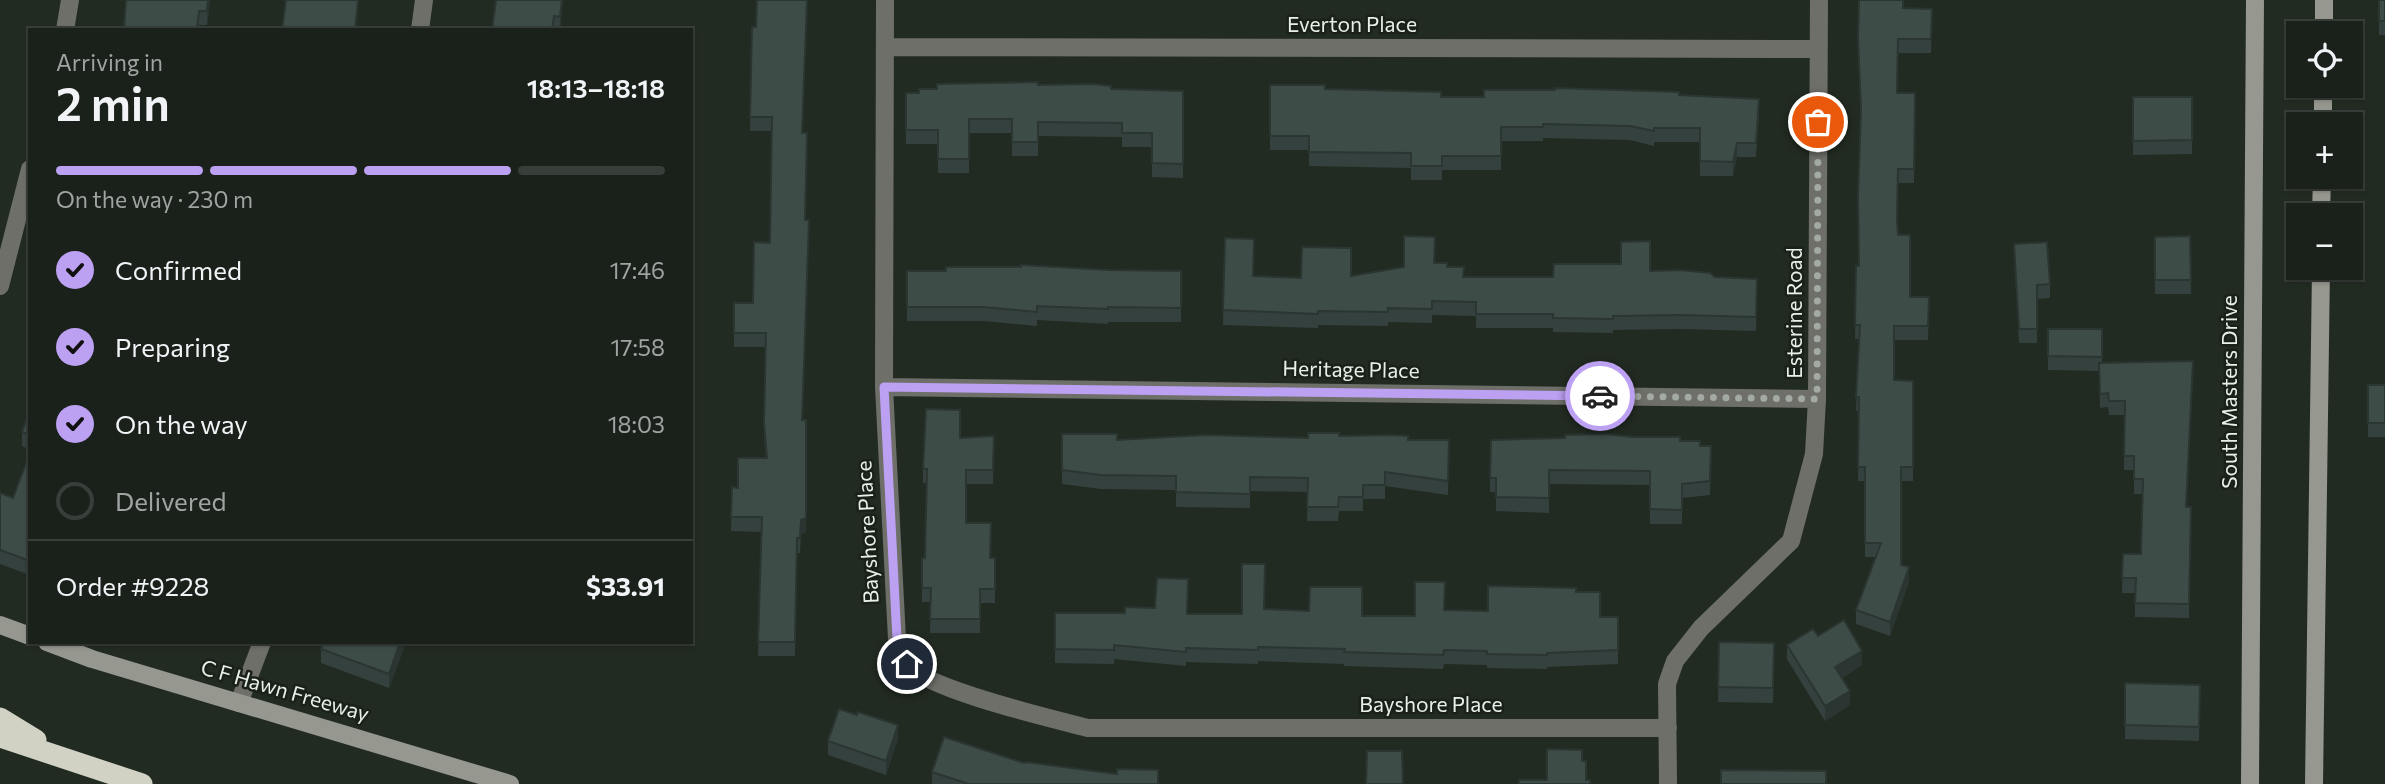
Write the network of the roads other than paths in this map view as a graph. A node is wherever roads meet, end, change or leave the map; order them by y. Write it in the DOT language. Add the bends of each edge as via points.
graph roads {
  1 [pos="70,0"];
  2 [pos="424,0"];
  3 [pos="885,0"];
  4 [pos="1818,0"];
  5 [pos="2255,0"];
  6 [pos="2324,0"];
  7 [pos="2324,21"];
  8 [pos="65,28"];
  9 [pos="420,28"];
  10 [pos="887,47"];
  11 [pos="1818,49"];
  12 [pos="28,177"];
  13 [pos="2321,280"];
  14 [pos="0,286"];
  15 [pos="884,387"];
  16 [pos="1817,399"];
  17 [pos="0,625"];
  18 [pos="28,635"];
  19 [pos="52,644"];
  20 [pos="261,644"];
  21 [pos="239,703"];
  22 [pos="0,718"];
  23 [pos="1668,728"];
  24 [pos="0,737"];
  25 [pos="64,758"];
  26 [pos="142,784"];
  27 [pos="510,784"];
  28 [pos="1668,784"];
  29 [pos="2250,784"];
  30 [pos="2314,784"];
  1 -- 8 [label="street"];
  2 -- 9 [label="street"];
  3 -- 10 [label="street, Bayshore Place"];
  4 -- 11 [label="street, Esterine Road"];
  5 -- 29 [label="main road, South Masters Drive"];
  6 -- 7 [label="main road"];
  10 -- 11 [label="street, Everton Place"];
  10 -- 15 [label="street, Bayshore Place"];
  11 -- 16 [label="street, Esterine Road"];
  12 -- 14 [label="street"];
  13 -- 30 [label="main road"];
  15 -- 16 [label="street, Heritage Place"];
  15 -- 23 [label="street, Bayshore Place" via="897,639 907,664 923,677 1001,706 1088,728"];
  16 -- 23 [label="street, Esterine Road" via="1814,454 1791,541 1701,628 1675,661 1667,684"];
  17 -- 18 [label="main road"];
  19 -- 21 [label="main road, C F Hawn Freeway"];
  20 -- 21 [label="street"];
  21 -- 27 [label="main road, C F Hawn Freeway"];
  22 -- 25 [label="highway"];
  23 -- 28 [label="street, Esterine Road"];
  24 -- 25 [label="highway"];
  25 -- 26 [label="highway"];
}
